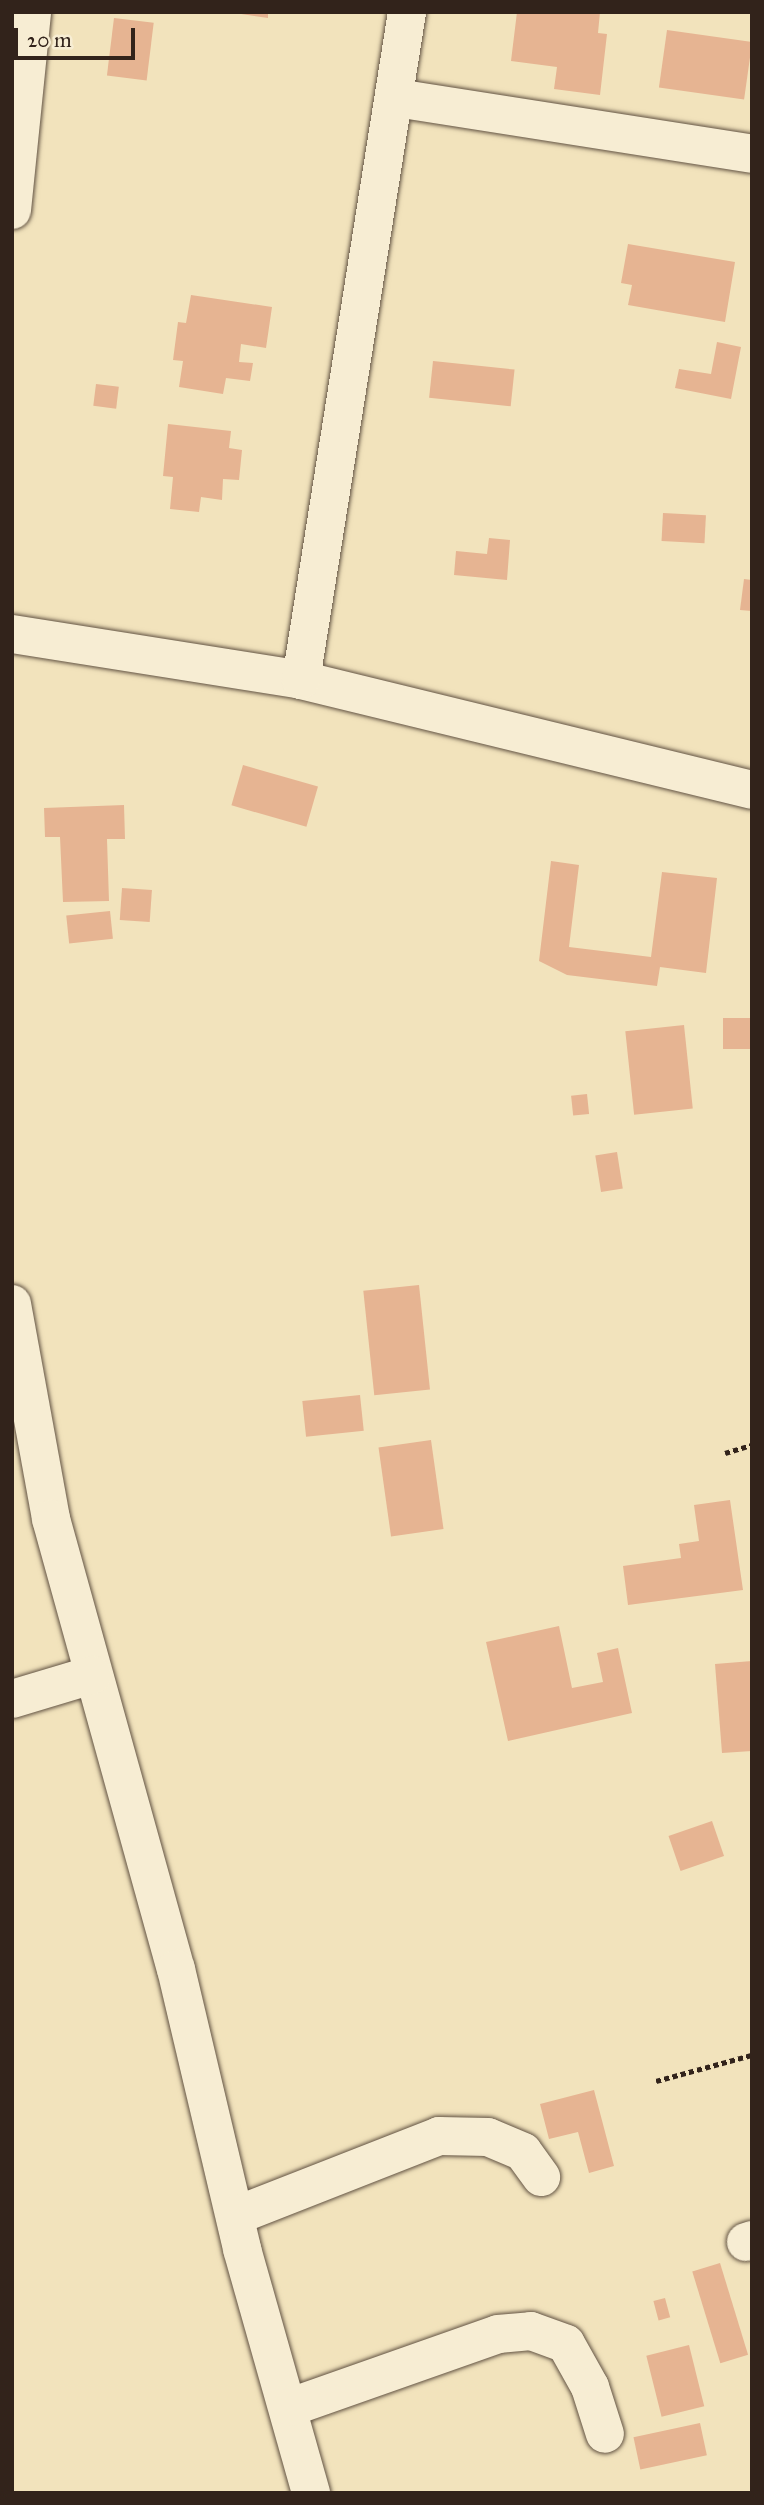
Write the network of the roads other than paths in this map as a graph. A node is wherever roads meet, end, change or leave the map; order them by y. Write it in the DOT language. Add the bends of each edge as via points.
graph roads {
  1 [pos="32,12"];
  2 [pos="407,12"];
  3 [pos="20,56"];
  4 [pos="396,98"];
  5 [pos="752,154"];
  6 [pos="12,210"];
  7 [pos="12,634"];
  8 [pos="301,680"];
  9 [pos="752,790"];
  10 [pos="12,1304"];
  11 [pos="17,1355"];
  12 [pos="92,1675"];
  13 [pos="12,1699"];
  14 [pos="541,2177"];
  15 [pos="235,2216"];
  16 [pos="291,2407"];
  17 [pos="605,2434"];
  18 [pos="311,2493"];
  1 -- 3 [label="street"];
  2 -- 4 [label="street"];
  3 -- 6 [label="street"];
  4 -- 5 [label="street"];
  4 -- 8 [label="street"];
  7 -- 8 [label="street"];
  8 -- 9 [label="street"];
  10 -- 11 [label="street"];
  11 -- 12 [label="street" via="51,1520"];
  12 -- 13 [label="street"];
  12 -- 15 [label="street" via="176,1969"];
  14 -- 15 [label="street" via="523,2152 488,2137 439,2136"];
  15 -- 16 [label="street"];
  16 -- 17 [label="street" via="498,2334 531,2331 558,2337 577,2359"];
  16 -- 18 [label="street"];
}
